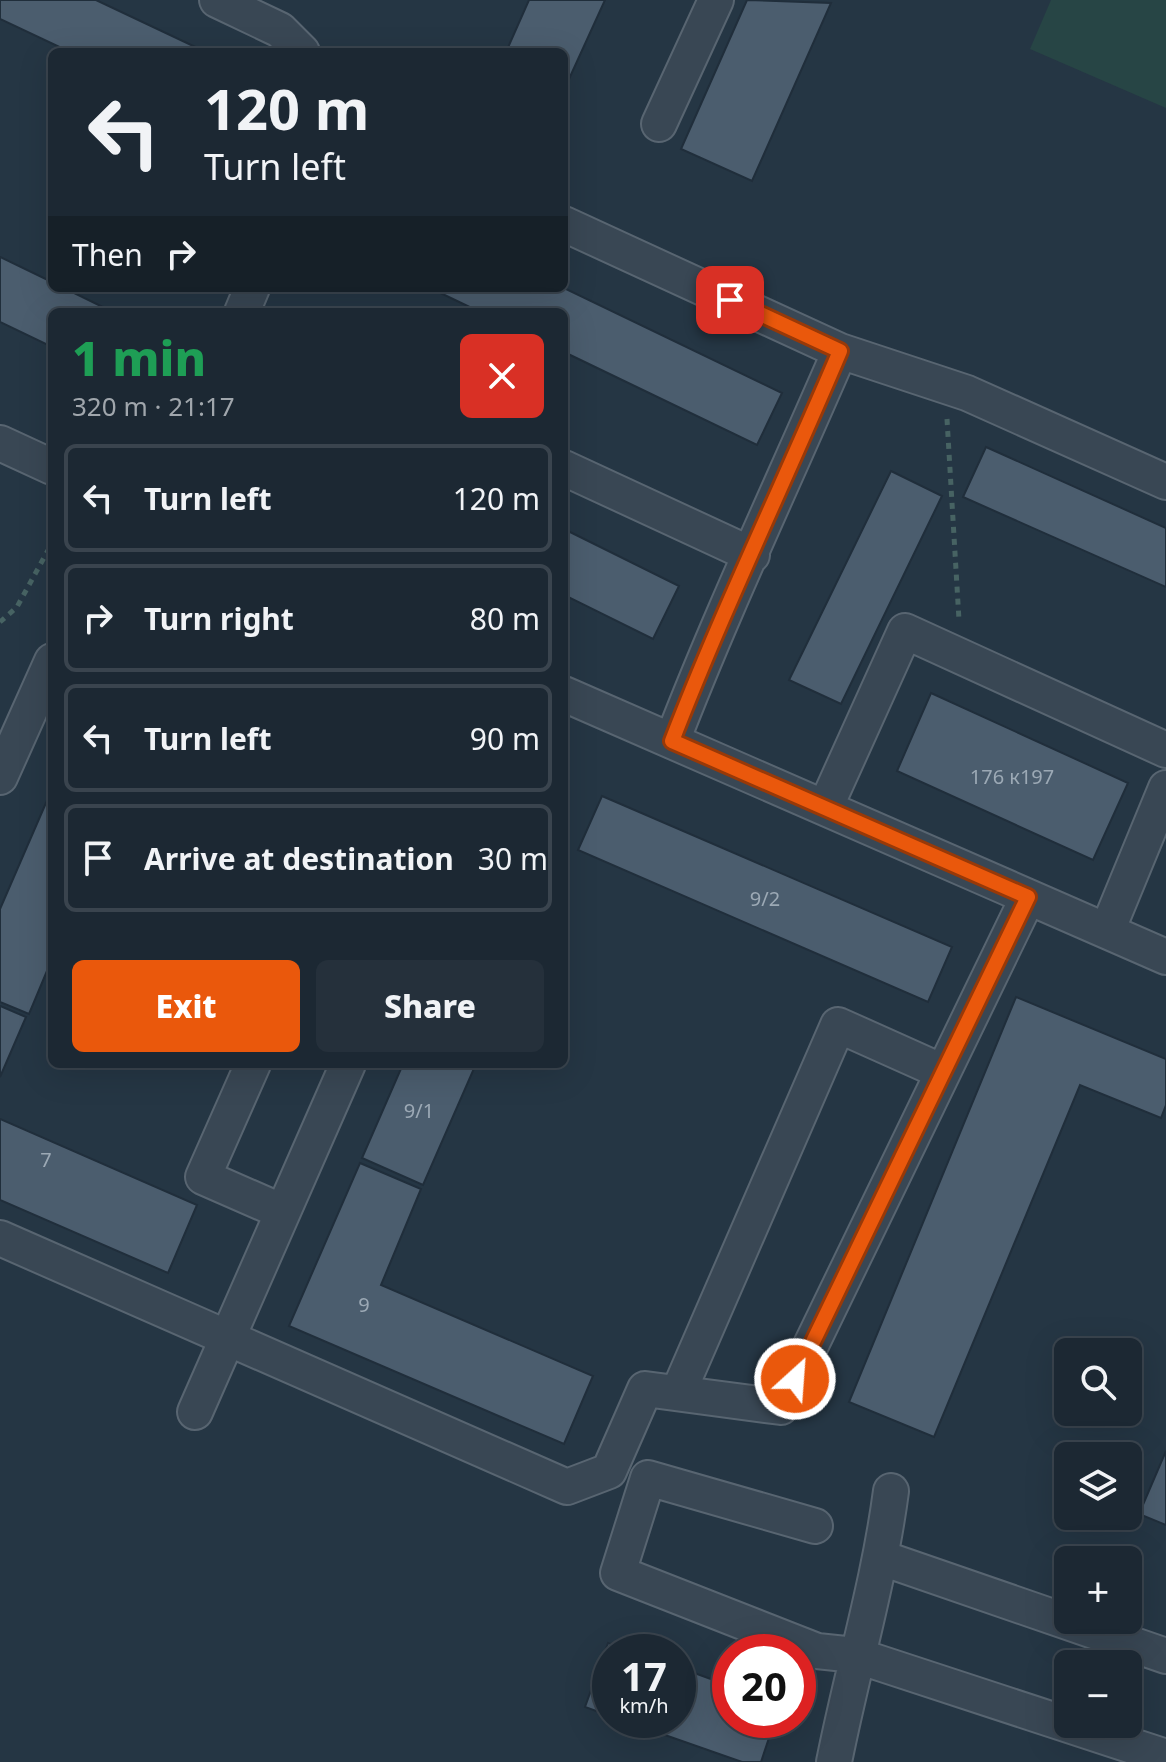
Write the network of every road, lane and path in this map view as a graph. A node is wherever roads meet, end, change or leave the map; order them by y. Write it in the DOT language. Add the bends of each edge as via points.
graph roads {
  1 [pos="217,0"];
  2 [pos="716,0"];
  3 [pos="298,48"];
  4 [pos="659,124"];
  5 [pos="568,226"];
  6 [pos="840,351"];
  7 [pos="945,386"];
  8 [pos="0,443"];
  9 [pos="48,465"];
  10 [pos="568,470"];
  11 [pos="1166,482"];
  12 [pos="48,550"];
  13 [pos="752,555"];
  14 [pos="0,622"];
  15 [pos="962,657"];
  16 [pos="48,670"];
  17 [pos="568,696"];
  18 [pos="672,741"];
  19 [pos="1166,750"];
  20 [pos="0,777"];
  21 [pos="1166,788"];
  22 [pos="825,808"];
  23 [pos="1028,897"];
  24 [pos="1107,931"];
  25 [pos="1166,957"];
  26 [pos="251,1068"];
  27 [pos="346,1068"];
  28 [pos="943,1072"];
  29 [pos="283,1212"];
  30 [pos="0,1238"];
  31 [pos="228,1338"];
  32 [pos="678,1393"];
  33 [pos="195,1412"];
  34 [pos="891,1491"];
  35 [pos="815,1526"];
  36 [pos="882,1558"];
  37 [pos="855,1655"];
  38 [pos="1166,1656"];
  39 [pos="1166,1757"];
  40 [pos="834,1762"];
  1 -- 3 [label="lane" via="280,30"];
  2 -- 4 [label="lane"];
  5 -- 6 [label="lane"];
  6 -- 7 [label="lane"];
  6 -- 13 [label="lane"];
  7 -- 11 [label="lane"];
  7 -- 15 [label="path"];
  8 -- 9 [label="lane"];
  10 -- 13 [label="lane"];
  12 -- 14 [label="path" via="17,607"];
  13 -- 18 [label="lane" via="708,646"];
  15 -- 19 [label="lane"];
  15 -- 22 [label="lane" via="905,631"];
  16 -- 20 [label="lane"];
  17 -- 18 [label="lane"];
  18 -- 22 [label="lane"];
  21 -- 24 [label="lane"];
  22 -- 23 [label="lane"];
  23 -- 24 [label="lane"];
  23 -- 32 [label="lane" via="781,1407"];
  24 -- 25 [label="lane"];
  26 -- 29 [label="lane" via="203,1177"];
  27 -- 29 [label="lane"];
  28 -- 32 [label="lane" via="838,1025"];
  29 -- 31 [label="lane"];
  30 -- 31 [label="lane"];
  31 -- 32 [label="lane" via="567,1487 609,1471 645,1389"];
  31 -- 33 [label="lane"];
  34 -- 36 [label="lane"];
  35 -- 37 [label="lane" via="648,1478 618,1573 817,1651"];
  36 -- 37 [label="lane"];
  36 -- 38 [label="lane"];
  37 -- 39 [label="lane"];
  37 -- 40 [label="lane"];
}
